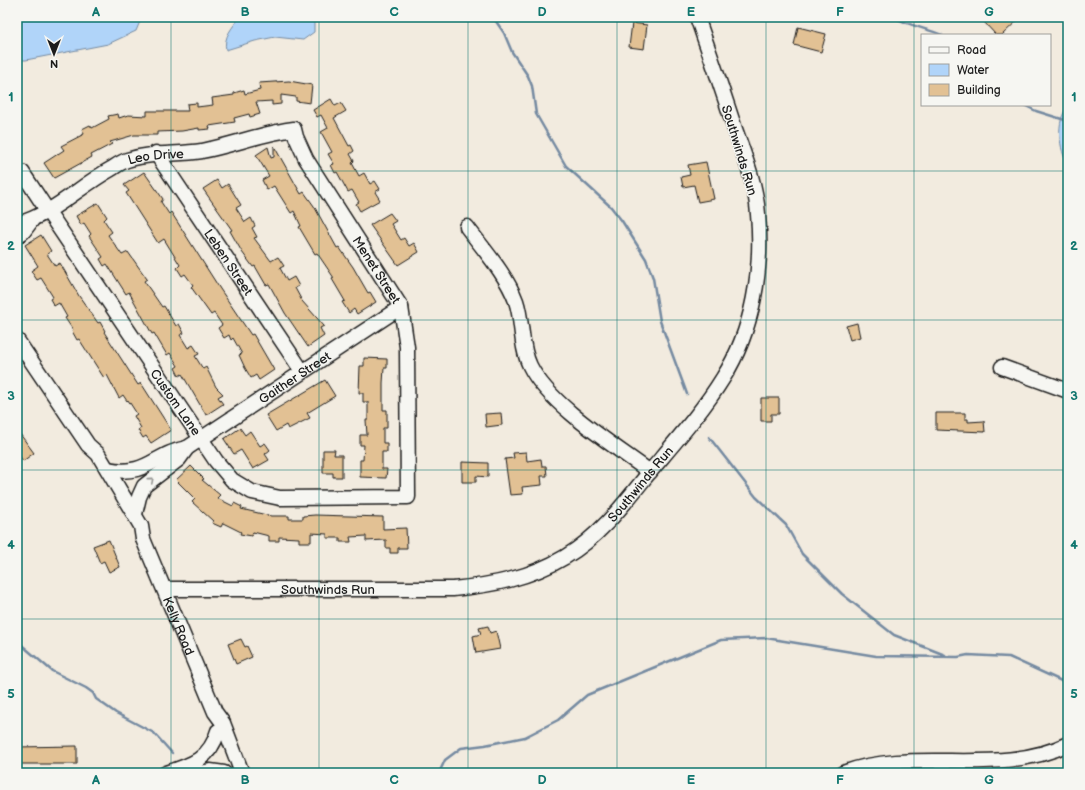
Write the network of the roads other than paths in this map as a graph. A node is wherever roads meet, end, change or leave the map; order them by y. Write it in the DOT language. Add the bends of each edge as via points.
graph roads {
  1 [pos="698,17"];
  2 [pos="294,129"];
  3 [pos="156,153"];
  4 [pos="22,172"];
  5 [pos="47,210"];
  6 [pos="32,220"];
  7 [pos="17,224"];
  8 [pos="467,227"];
  9 [pos="17,236"];
  10 [pos="401,307"];
  11 [pos="17,340"];
  12 [pos="1002,367"];
  13 [pos="302,371"];
  14 [pos="1068,391"];
  15 [pos="202,440"];
  16 [pos="88,445"];
  17 [pos="187,448"];
  18 [pos="108,470"];
  19 [pos="650,472"];
  20 [pos="408,498"];
  21 [pos="135,514"];
  22 [pos="143,539"];
  23 [pos="164,589"];
  24 [pos="215,712"];
  25 [pos="218,731"];
  26 [pos="1068,744"];
  27 [pos="166,773"];
  28 [pos="200,773"];
  29 [pos="224,773"];
  30 [pos="235,773"];
  31 [pos="242,773"];
  32 [pos="843,773"];
  1 -- 19 [label="street, Southwinds Run" via="752,178 758,213 758,271 752,306 737,350 724,377 704,406"];
  2 -- 3 [label="street, Leo Drive" via="201,151"];
  2 -- 10 [label="street, Menet Street" via="306,159"];
  3 -- 5 [label="street, Leo Drive" via="126,160"];
  3 -- 13 [label="street, Leben Street"];
  4 -- 5 [label="street, Custom Lane"];
  5 -- 6 [label="street, Leo Drive"];
  5 -- 15 [label="street, Custom Lane"];
  6 -- 7 [label="street, Leo Drive"];
  6 -- 9 [label="street, Leo Drive"];
  8 -- 19 [label="street" via="503,276 515,299 529,365 539,381 582,421"];
  10 -- 13 [label="street, Gaither Street"];
  10 -- 20 [label="street, Menet Street" via="407,347"];
  11 -- 16 [label="street, Kelly Road"];
  12 -- 14 [label="street"];
  13 -- 15 [label="street, Gaither Street"];
  15 -- 17 [label="street, Gaither Street"];
  15 -- 20 [label="street, Custom Lane" via="232,480 252,492 280,498"];
  16 -- 18 [label="street, Kelly Road" via="98,454"];
  16 -- 22 [label="street, Kelly Road" via="92,458 134,529"];
  17 -- 18 [label="street, Gaither Street" via="174,450 149,466 137,470"];
  21 -- 17 [label="street, Gaither Street, one-way" via="144,486 179,459"];
  18 -- 21 [label="street, Kelly Road"];
  19 -- 23 [label="street, Southwinds Run" via="605,524 566,557 520,578 488,586 453,589"];
  21 -- 22 [label="street, Kelly Road" via="141,526"];
  22 -- 23 [label="street, Kelly Road"];
  23 -- 24 [label="street, Kelly Road"];
  24 -- 25 [label="street, Kelly Road"];
  24 -- 31 [label="street, Kelly Road" via="223,723"];
  25 -- 27 [label="street" via="212,746 202,757"];
  25 -- 30 [label="street, Kelly Road"];
  26 -- 32 [label="street" via="1056,750 1024,758 884,764"];
  28 -- 29 [label="street"];
}
